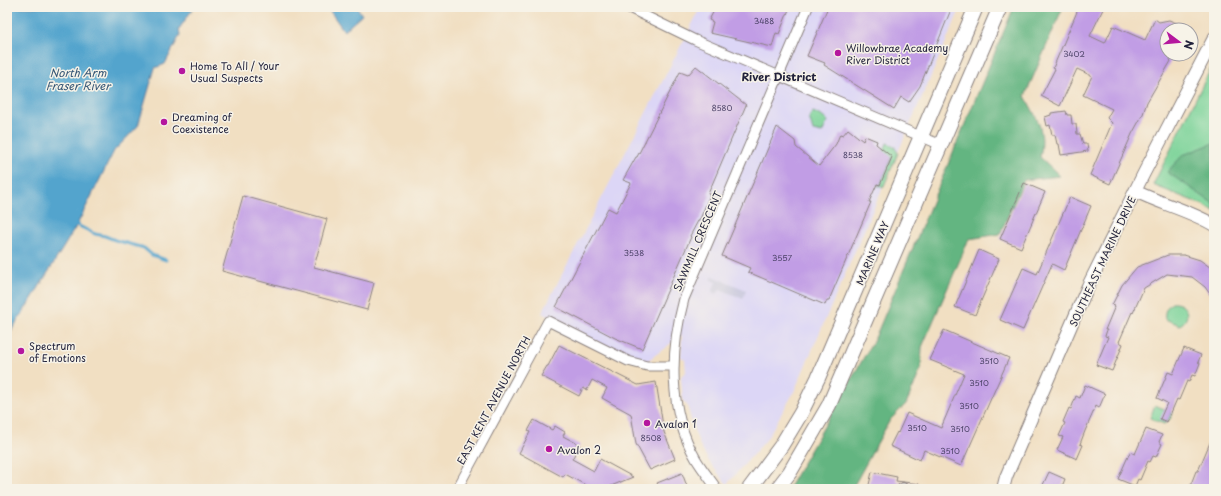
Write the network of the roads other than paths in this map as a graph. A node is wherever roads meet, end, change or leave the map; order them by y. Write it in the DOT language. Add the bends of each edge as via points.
graph roads {
  1 [pos="627,7"];
  2 [pos="808,7"];
  3 [pos="976,7"];
  4 [pos="1000,7"];
  5 [pos="640,10"];
  6 [pos="1214,38"];
  7 [pos="779,76"];
  8 [pos="922,137"];
  9 [pos="942,145"];
  10 [pos="1135,191"];
  11 [pos="1214,224"];
  12 [pos="674,366"];
  13 [pos="457,489"];
  14 [pos="717,489"];
  15 [pos="749,489"];
  16 [pos="777,489"];
  17 [pos="1003,489"];
  1 -- 5 [label="street"];
  2 -- 7 [label="street, SAWMILL CRESCENT"];
  3 -- 8 [label="main road, MARINE WAY"];
  4 -- 9 [label="main road, MARINE WAY"];
  5 -- 7 [label="street" via="685,36"];
  6 -- 10 [label="street, SOUTHEAST MARINE DRIVE"];
  7 -- 8 [label="street"];
  7 -- 12 [label="street, SAWMILL CRESCENT" via="684,299 674,350"];
  8 -- 9 [label="street"];
  8 -- 15 [label="main road, MARINE WAY" via="801,413 781,446"];
  9 -- 16 [label="main road, MARINE WAY" via="830,405"];
  10 -- 11 [label="street"];
  10 -- 17 [label="street, SOUTHEAST MARINE DRIVE" via="1088,286"];
  12 -- 13 [label="street, EAST KENT AVENUE NORTH" via="633,363 548,321"];
  12 -- 14 [label="street, SAWMILL CRESCENT" via="676,406 685,436 696,459"];
}
